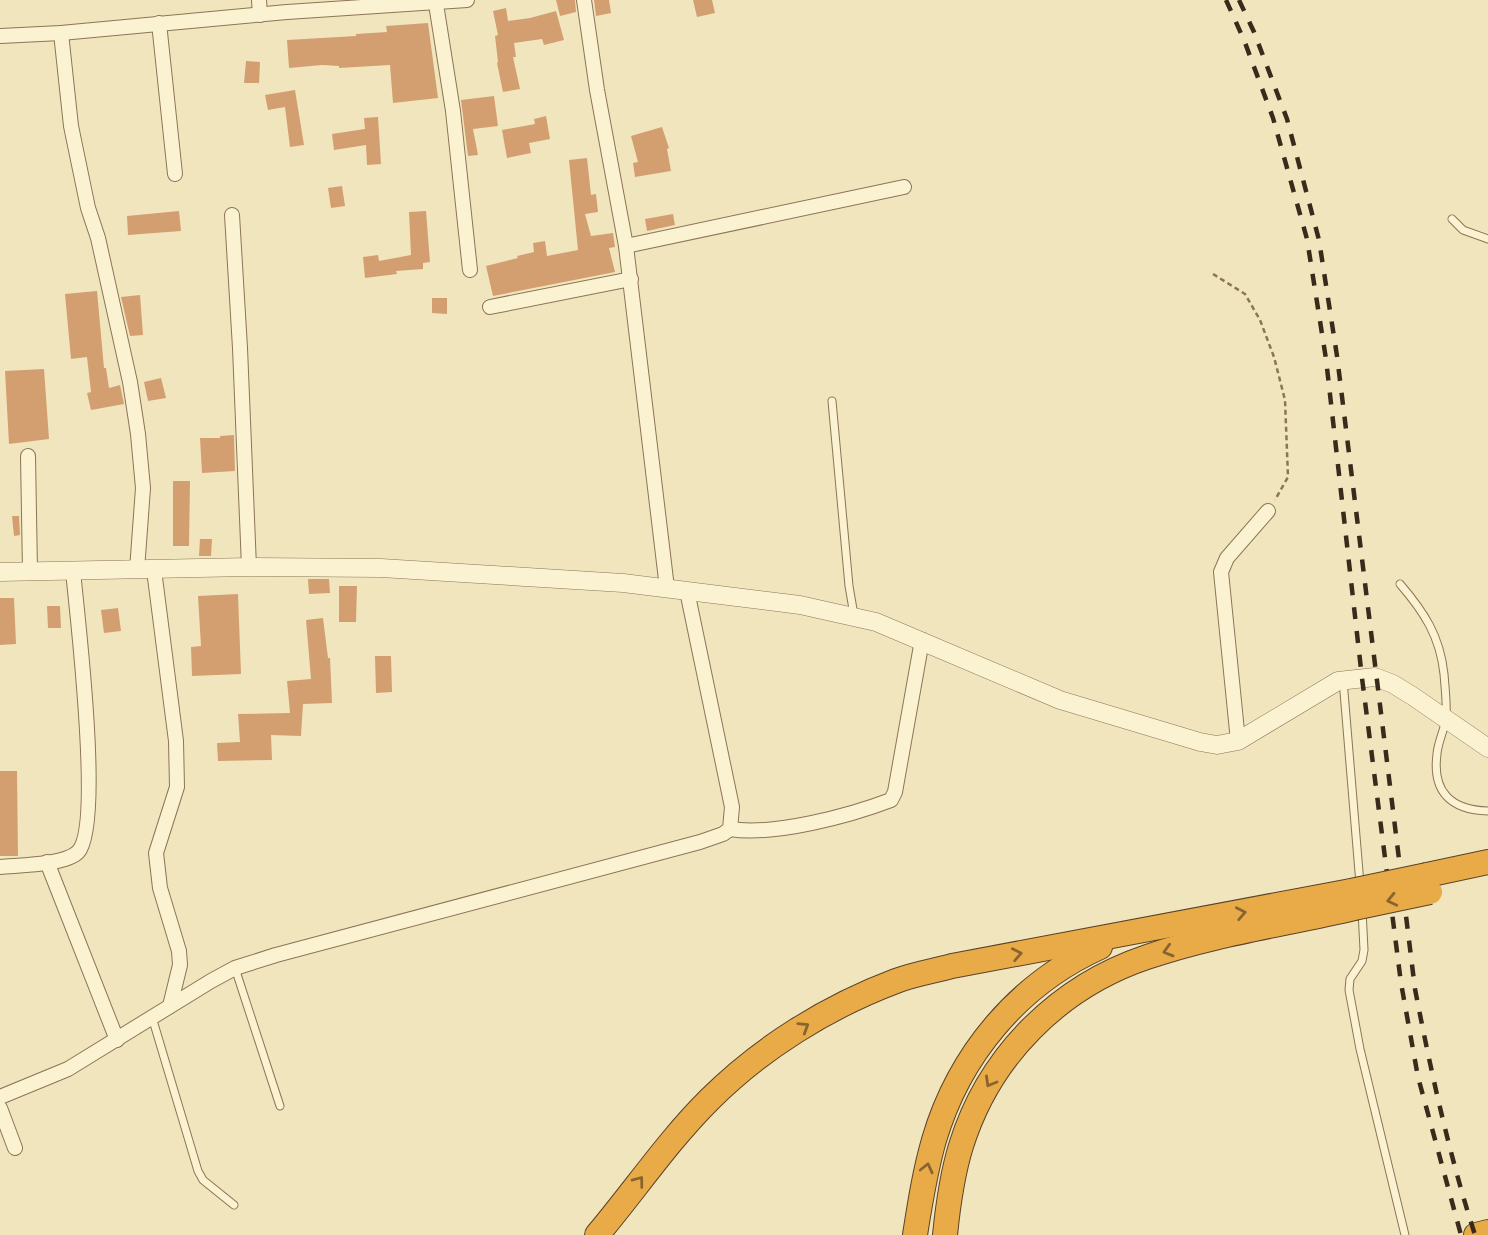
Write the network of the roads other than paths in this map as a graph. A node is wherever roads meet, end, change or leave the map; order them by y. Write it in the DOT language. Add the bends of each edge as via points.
graph roads {
  1 [pos="467,0"];
  2 [pos="584,0"];
  3 [pos="366,4"];
  4 [pos="436,4"];
  5 [pos="260,7"];
  6 [pos="159,23"];
  7 [pos="61,33"];
  8 [pos="0,36"];
  9 [pos="175,174"];
  10 [pos="904,187"];
  11 [pos="232,215"];
  12 [pos="1452,219"];
  13 [pos="1488,239"];
  14 [pos="626,246"];
  15 [pos="470,270"];
  16 [pos="631,279"];
  17 [pos="490,307"];
  18 [pos="832,401"];
  19 [pos="28,456"];
  20 [pos="1268,511"];
  21 [pos="249,567"];
  22 [pos="73,570"];
  23 [pos="145,570"];
  24 [pos="30,571"];
  25 [pos="0,572"];
  26 [pos="1400,584"];
  27 [pos="667,588"];
  28 [pos="687,591"];
  29 [pos="854,616"];
  30 [pos="922,640"];
  31 [pos="1343,680"];
  32 [pos="1446,718"];
  33 [pos="1238,741"];
  34 [pos="1488,748"];
  35 [pos="1488,811"];
  36 [pos="730,829"];
  37 [pos="47,862"];
  38 [pos="1488,862"];
  39 [pos="0,867"];
  40 [pos="1488,878"];
  41 [pos="1429,883"];
  42 [pos="1353,900"];
  43 [pos="1190,922"];
  44 [pos="235,968"];
  45 [pos="170,1006"];
  46 [pos="152,1017"];
  47 [pos="117,1040"];
  48 [pos="0,1097"];
  49 [pos="280,1106"];
  50 [pos="0,1108"];
  51 [pos="15,1148"];
  52 [pos="234,1205"];
  53 [pos="1488,1232"];
  54 [pos="597,1235"];
  55 [pos="915,1235"];
  56 [pos="944,1235"];
  57 [pos="1405,1235"];
  58 [pos="1476,1235"];
  1 -- 4 [label="street"];
  2 -- 14 [label="street"];
  3 -- 4 [label="street"];
  3 -- 5 [label="street"];
  4 -- 15 [label="street"];
  5 -- 6 [label="street"];
  6 -- 7 [label="street"];
  6 -- 9 [label="street"];
  7 -- 8 [label="street"];
  7 -- 23 [label="street" via="71,126 130,382 143,488"];
  10 -- 14 [label="street"];
  11 -- 21 [label="street"];
  12 -- 13 [label="lane"];
  14 -- 16 [label="street"];
  16 -- 17 [label="street"];
  16 -- 27 [label="street"];
  18 -- 29 [label="lane"];
  19 -- 24 [label="street"];
  20 -- 33 [label="street" via="1227,558 1221,572"];
  21 -- 23 [label="street"];
  21 -- 27 [label="street" via="381,568"];
  22 -- 23 [label="street"];
  22 -- 24 [label="street"];
  22 -- 37 [label="street" via="85,690 86,834 78,852"];
  23 -- 45 [label="street" via="175,731 174,800 156,853 160,888 179,951"];
  24 -- 25 [label="street"];
  26 -- 32 [label="lane" via="1434,632 1444,672"];
  27 -- 28 [label="street"];
  28 -- 29 [label="street"];
  28 -- 36 [label="street" via="732,807"];
  29 -- 30 [label="street"];
  30 -- 33 [label="street" via="1100,713 1200,742"];
  30 -- 36 [label="street" via="891,800 764,831"];
  31 -- 32 [label="street" via="1375,677"];
  31 -- 33 [label="street"];
  31 -- 57 [label="lane" via="1364,950 1349,990"];
  32 -- 34 [label="street"];
  32 -- 35 [label="lane" via="1436,755 1441,791 1470,811"];
  36 -- 44 [label="street" via="688,845"];
  37 -- 39 [label="street"];
  37 -- 47 [label="street"];
  38 -- 41 [label="highway"];
  40 -- 41 [label="highway"];
  41 -- 42 [label="highway, bridge"];
  43 -- 42 [label="highway, one-way"];
  42 -- 56 [label="highway, one-way" via="1147,957 1096,979 1047,1013 1009,1052 968,1124"];
  54 -- 43 [label="highway, one-way" via="709,1100 776,1044 822,1015 886,985 952,966"];
  55 -- 43 [label="highway, one-way" via="942,1116 964,1068 998,1022 1041,982 1084,955 1119,940"];
  44 -- 45 [label="street"];
  44 -- 49 [label="lane"];
  45 -- 46 [label="street"];
  46 -- 47 [label="street"];
  46 -- 52 [label="lane" via="198,1171"];
  47 -- 48 [label="street" via="68,1069"];
  50 -- 51 [label="street"];
  53 -- 58 [label="highway"];
}
